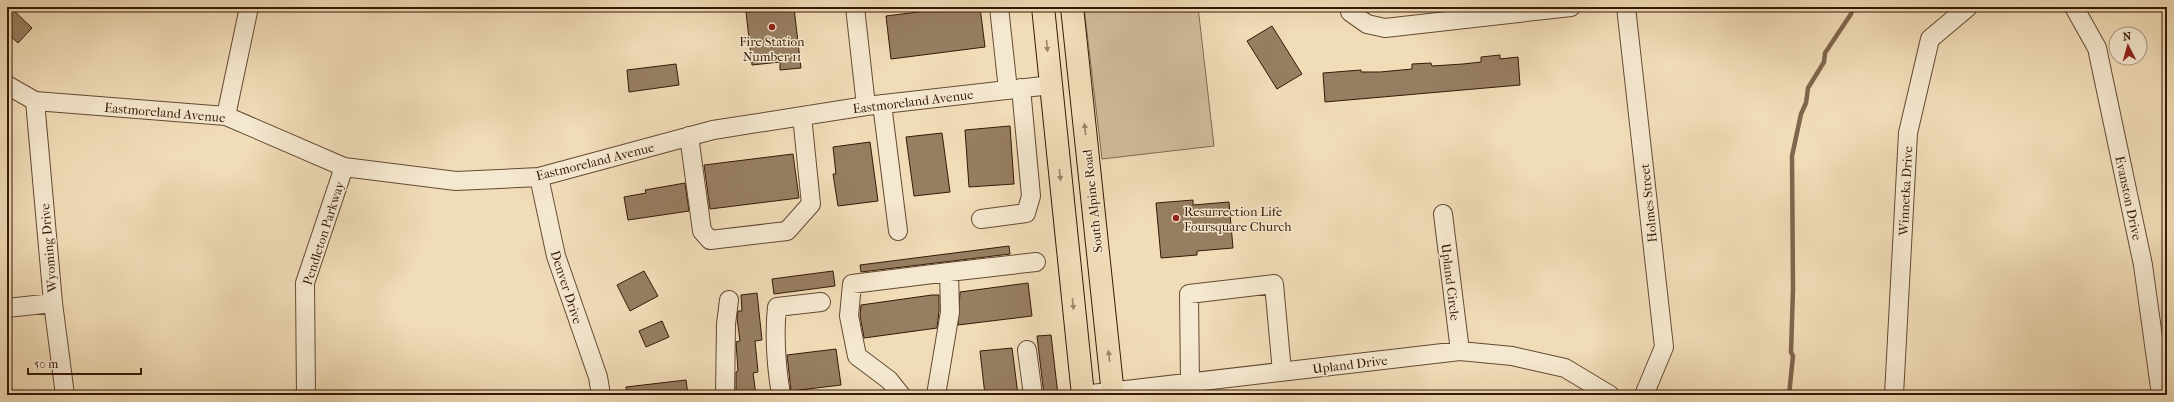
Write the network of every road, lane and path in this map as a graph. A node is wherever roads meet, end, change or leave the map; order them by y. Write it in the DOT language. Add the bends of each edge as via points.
graph roads {
  1 [pos="249,7"];
  2 [pos="855,7"];
  3 [pos="999,7"];
  4 [pos="1043,7"];
  5 [pos="1072,7"];
  6 [pos="1571,7"];
  7 [pos="1626,7"];
  8 [pos="1968,7"];
  9 [pos="2074,7"];
  10 [pos="1350,12"];
  11 [pos="7,85"];
  12 [pos="1051,85"];
  13 [pos="1014,89"];
  14 [pos="35,101"];
  15 [pos="874,105"];
  16 [pos="226,116"];
  17 [pos="802,116"];
  18 [pos="689,136"];
  19 [pos="344,167"];
  20 [pos="539,177"];
  21 [pos="1443,214"];
  22 [pos="981,220"];
  23 [pos="898,231"];
  24 [pos="1036,262"];
  25 [pos="949,272"];
  26 [pos="729,300"];
  27 [pos="821,302"];
  28 [pos="53,303"];
  29 [pos="7,308"];
  30 [pos="1027,350"];
  31 [pos="1460,351"];
  32 [pos="1282,372"];
  33 [pos="1190,383"];
  34 [pos="1112,393"];
  35 [pos="65,395"];
  36 [pos="306,395"];
  37 [pos="601,395"];
  38 [pos="726,395"];
  39 [pos="780,395"];
  40 [pos="901,395"];
  41 [pos="936,395"];
  42 [pos="1033,395"];
  43 [pos="1082,395"];
  44 [pos="1610,395"];
  45 [pos="1644,395"];
  46 [pos="1894,395"];
  47 [pos="2161,395"];
  1 -- 16 [label="street"];
  2 -- 15 [label="street"];
  3 -- 13 [label="street"];
  4 -- 12 [label="main road, one-way"];
  34 -- 5 [label="main road, South Alpine Road, one-way"];
  6 -- 10 [label="street" via="1386,28 1367,24"];
  7 -- 45 [label="street, Holmes Street" via="1664,347"];
  8 -- 46 [label="street, Winnetka Drive" via="1930,39 1908,134"];
  9 -- 47 [label="street, Evanston Drive" via="2096,48 2143,265"];
  11 -- 14 [label="street, Eastmoreland Avenue"];
  12 -- 13 [label="street, Eastmoreland Avenue"];
  12 -- 43 [label="main road, one-way"];
  13 -- 15 [label="street, Eastmoreland Avenue"];
  13 -- 22 [label="street" via="1031,196 1026,213"];
  14 -- 16 [label="street, Eastmoreland Avenue"];
  14 -- 28 [label="street, Wyoming Drive"];
  15 -- 17 [label="street, Eastmoreland Avenue"];
  15 -- 23 [label="street"];
  16 -- 19 [label="street, Eastmoreland Avenue"];
  17 -- 18 [label="street, Eastmoreland Avenue"];
  17 -- 18 [label="street" via="811,204 787,231 710,240 702,231"];
  18 -- 20 [label="street, Eastmoreland Avenue"];
  19 -- 20 [label="street, Eastmoreland Avenue" via="456,181"];
  19 -- 36 [label="street, Pendleton Parkway" via="305,283"];
  20 -- 37 [label="street, Denver Drive" via="556,256 598,378"];
  21 -- 31 [label="street, Upland Circle"];
  24 -- 25 [label="street"];
  25 -- 40 [label="street" via="852,284 849,316 857,356 889,380"];
  25 -- 41 [label="street" via="950,312"];
  26 -- 38 [label="street" via="726,324"];
  27 -- 39 [label="street" via="777,306 776,368"];
  28 -- 29 [label="street"];
  28 -- 35 [label="street, Wyoming Drive"];
  30 -- 42 [label="street"];
  31 -- 32 [label="street, Upland Drive"];
  31 -- 44 [label="street, Upland Drive" via="1512,356 1565,368"];
  32 -- 33 [label="street, Upland Drive"];
  32 -- 33 [label="street" via="1274,284 1189,294"];
  33 -- 34 [label="street, Upland Drive"];
  34 -- 43 [label="street, Upland Drive"];
}
